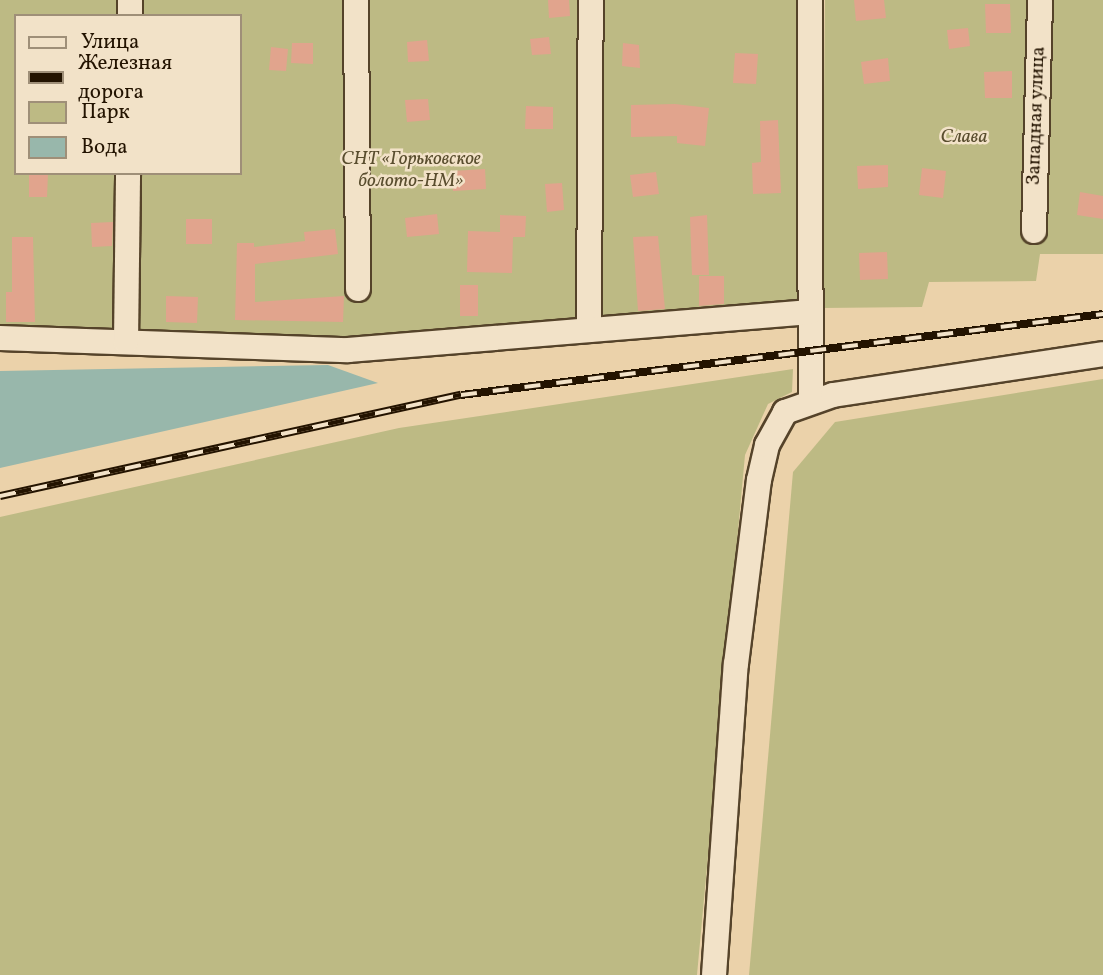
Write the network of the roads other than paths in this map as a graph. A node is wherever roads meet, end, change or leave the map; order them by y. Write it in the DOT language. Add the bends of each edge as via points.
graph roads {
  1 [pos="356,0"];
  2 [pos="591,0"];
  3 [pos="810,0"];
  4 [pos="1040,0"];
  5 [pos="128,175"];
  6 [pos="1034,231"];
  7 [pos="358,289"];
  8 [pos="810,312"];
  9 [pos="589,330"];
  10 [pos="0,338"];
  11 [pos="126,342"];
  12 [pos="1103,354"];
  13 [pos="811,400"];
  14 [pos="714,975"];
  1 -- 7 [label="street"];
  2 -- 9 [label="street"];
  3 -- 8 [label="street"];
  4 -- 6 [label="street, Западная улица"];
  5 -- 11 [label="street"];
  8 -- 9 [label="street"];
  8 -- 13 [label="street"];
  9 -- 11 [label="street" via="348,350"];
  10 -- 11 [label="street"];
  12 -- 13 [label="street"];
  13 -- 14 [label="street" via="785,412 767,445 759,480 736,664"];
}
